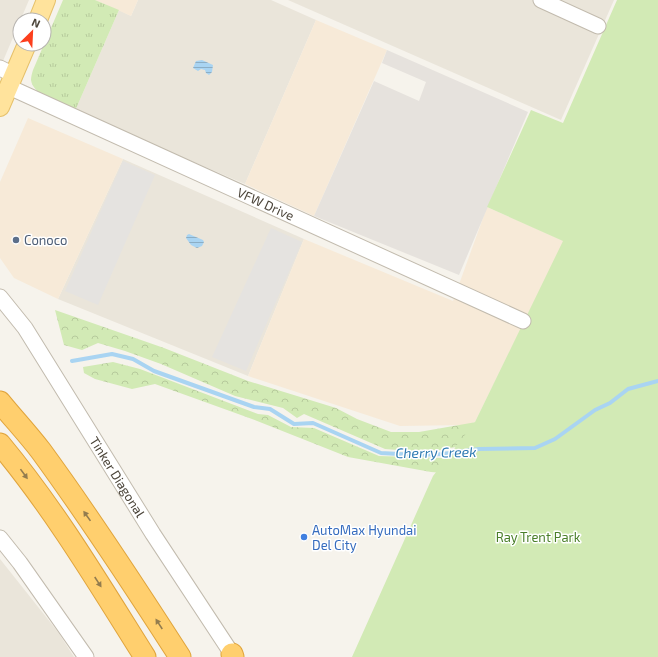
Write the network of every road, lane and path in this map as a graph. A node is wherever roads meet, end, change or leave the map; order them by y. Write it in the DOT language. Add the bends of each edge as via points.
graph roads {
  1 [pos="46,0"];
  2 [pos="541,0"];
  3 [pos="41,12"];
  4 [pos="598,26"];
  5 [pos="22,52"];
  6 [pos="8,77"];
  7 [pos="0,107"];
  8 [pos="0,297"];
  9 [pos="523,321"];
  10 [pos="0,402"];
  11 [pos="0,444"];
  12 [pos="0,538"];
  13 [pos="233,656"];
  14 [pos="86,657"];
  15 [pos="145,657"];
  16 [pos="180,657"];
  1 -- 3 [label="main road"];
  2 -- 4 [label="street"];
  5 -- 6 [label="main road"];
  6 -- 7 [label="main road"];
  6 -- 9 [label="street, VFW Drive"];
  8 -- 13 [label="street, Tinker Diagonal" via="25,328 156,539"];
  16 -- 10 [label="highway, one-way" via="87,516 40,450"];
  11 -- 15 [label="highway, one-way" via="64,529"];
  12 -- 14 [label="street"];
}
